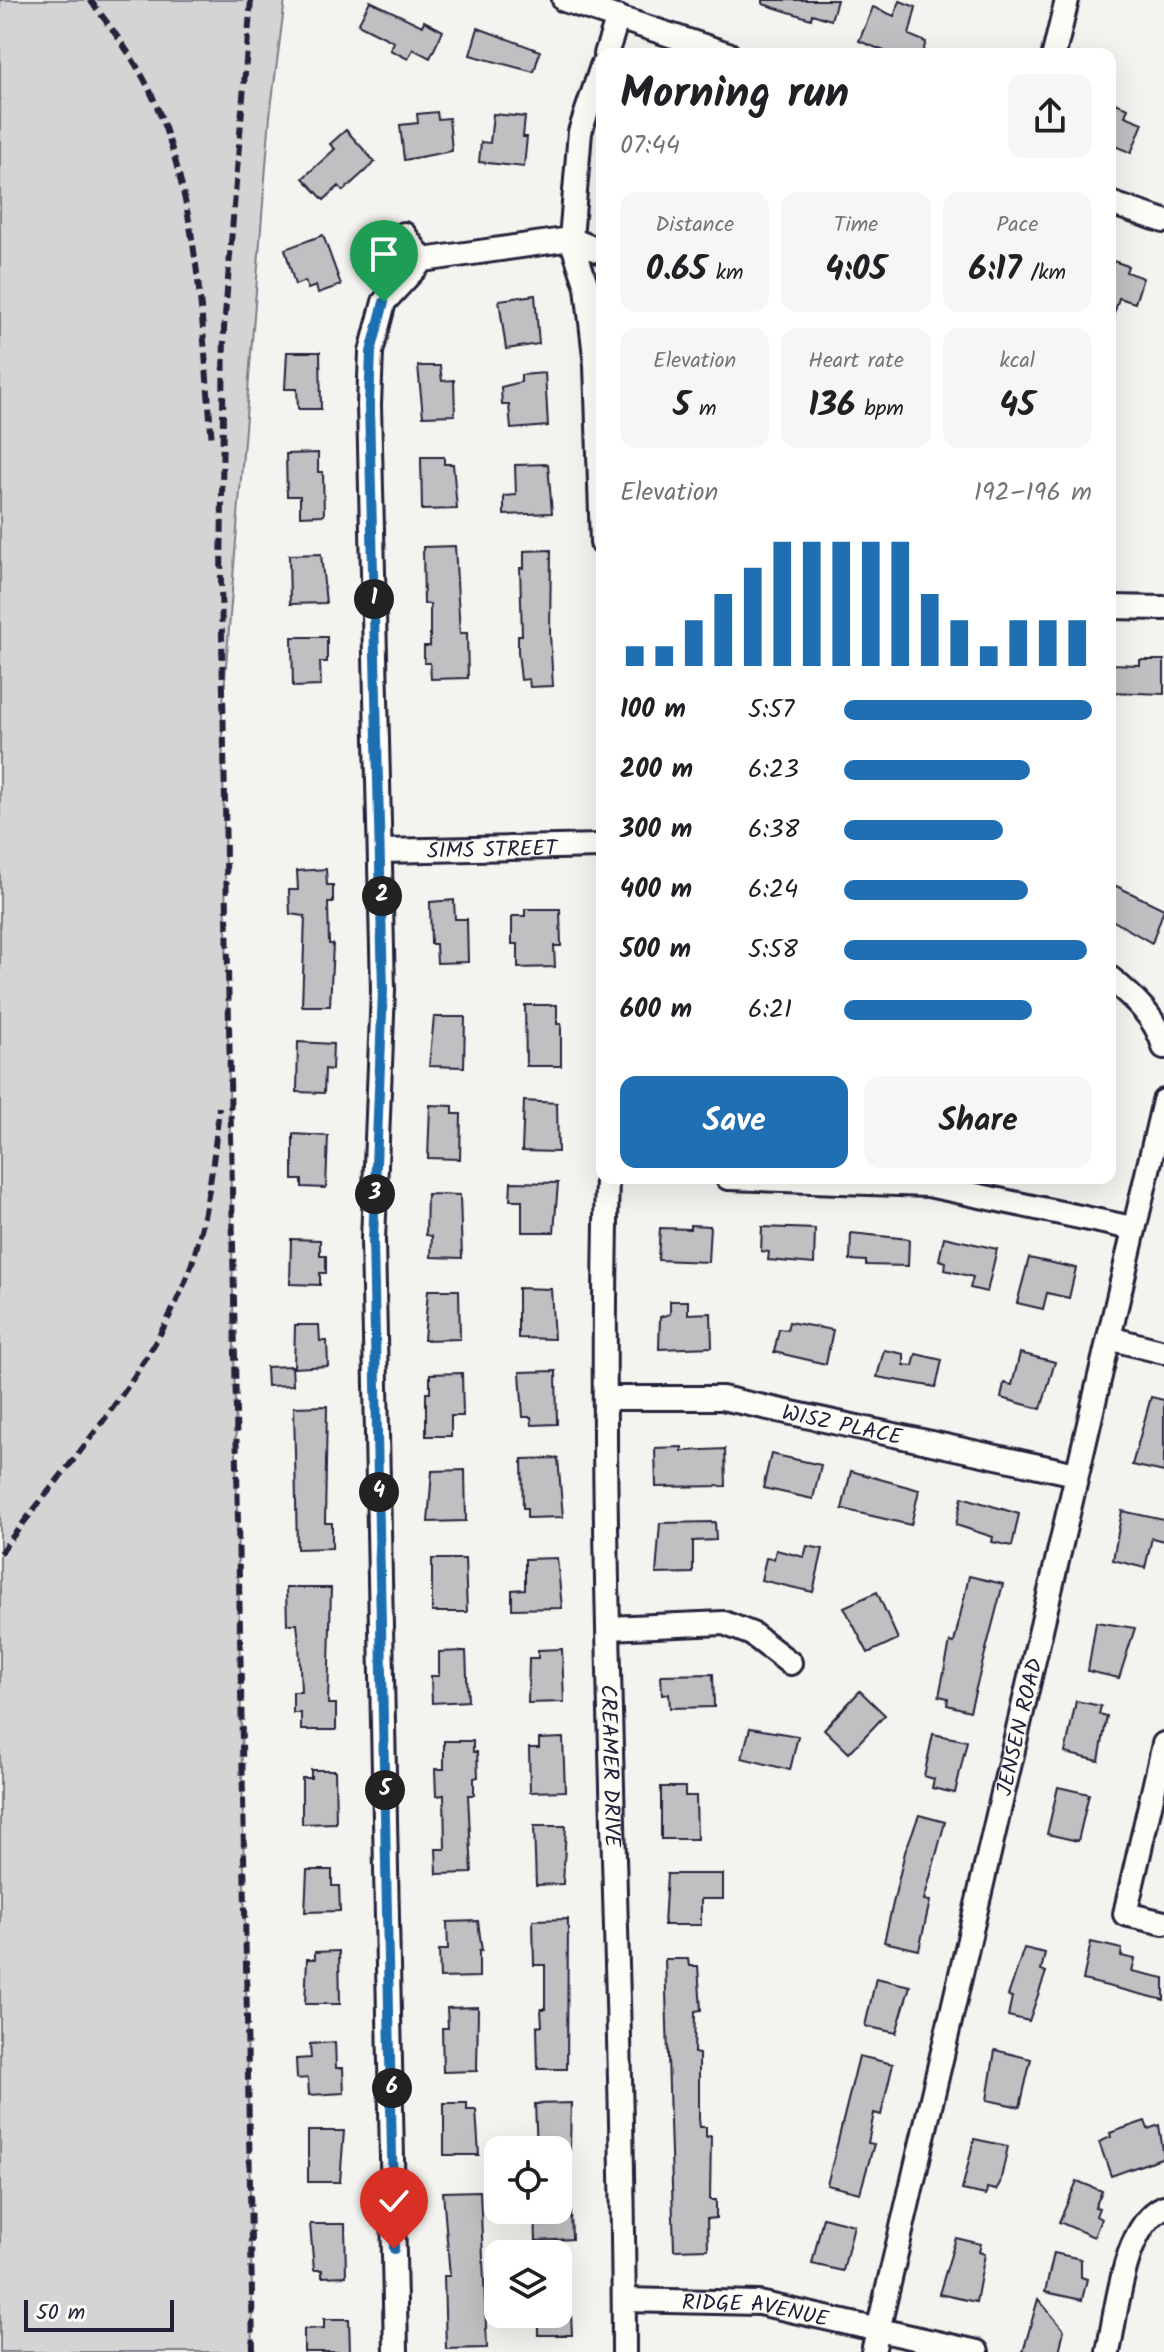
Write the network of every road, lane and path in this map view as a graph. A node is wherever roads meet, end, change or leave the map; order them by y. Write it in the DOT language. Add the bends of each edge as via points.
graph roads {
  1 [pos="564,0"];
  2 [pos="1067,0"];
  3 [pos="618,17"];
  4 [pos="608,48"];
  5 [pos="710,48"];
  6 [pos="1055,48"];
  7 [pos="596,84"];
  8 [pos="1116,205"];
  9 [pos="1164,221"];
  10 [pos="404,234"];
  11 [pos="571,239"];
  12 [pos="596,249"];
  13 [pos="423,260"];
  14 [pos="596,365"];
  15 [pos="1116,607"];
  16 [pos="1164,608"];
  17 [pos="596,846"];
  18 [pos="382,851"];
  19 [pos="1116,983"];
  20 [pos="1164,1047"];
  21 [pos="1164,1101"];
  22 [pos="607,1184"];
  23 [pos="899,1184"];
  24 [pos="1132,1228"];
  25 [pos="1109,1338"];
  26 [pos="1164,1352"];
  27 [pos="605,1398"];
  28 [pos="1076,1474"];
  29 [pos="608,1628"];
  30 [pos="790,1663"];
  31 [pos="1164,1744"];
  32 [pos="1164,1923"];
  33 [pos="1164,2207"];
  34 [pos="624,2300"];
  35 [pos="876,2342"];
  36 [pos="396,2352"];
  37 [pos="624,2352"];
  38 [pos="977,2352"];
  39 [pos="1108,2352"];
  1 -- 3 [label="street"];
  2 -- 6 [label="street"];
  3 -- 4 [label="street"];
  3 -- 5 [label="street"];
  7 -- 11 [label="street" via="580,132"];
  8 -- 9 [label="street"];
  10 -- 13 [label="street"];
  11 -- 12 [label="street"];
  11 -- 13 [label="street"];
  11 -- 14 [label="street" via="587,287"];
  13 -- 18 [label="street" via="384,302 371,352"];
  15 -- 16 [label="street"];
  17 -- 18 [label="street, SIMS STREET"];
  18 -- 36 [label="street" via="383,990 373,1240"];
  19 -- 20 [label="street" via="1139,1002"];
  21 -- 24 [label="street, JENSEN ROAD"];
  22 -- 27 [label="street, CREAMER DRIVE"];
  23 -- 24 [label="street" via="928,1185"];
  24 -- 25 [label="street, JENSEN ROAD"];
  25 -- 26 [label="street"];
  25 -- 28 [label="street, JENSEN ROAD"];
  27 -- 28 [label="street, WISZ PLACE" via="722,1398"];
  27 -- 29 [label="street, CREAMER DRIVE"];
  28 -- 35 [label="street, JENSEN ROAD"];
  29 -- 30 [label="street" via="724,1623 752,1634"];
  29 -- 34 [label="street, CREAMER DRIVE"];
  31 -- 32 [label="street" via="1125,1914"];
  33 -- 39 [label="street" via="1137,2233"];
  34 -- 35 [label="street, RIDGE AVENUE" via="759,2303"];
  34 -- 37 [label="street, CREAMER DRIVE"];
  35 -- 38 [label="street, RIDGE AVENUE"];
}
